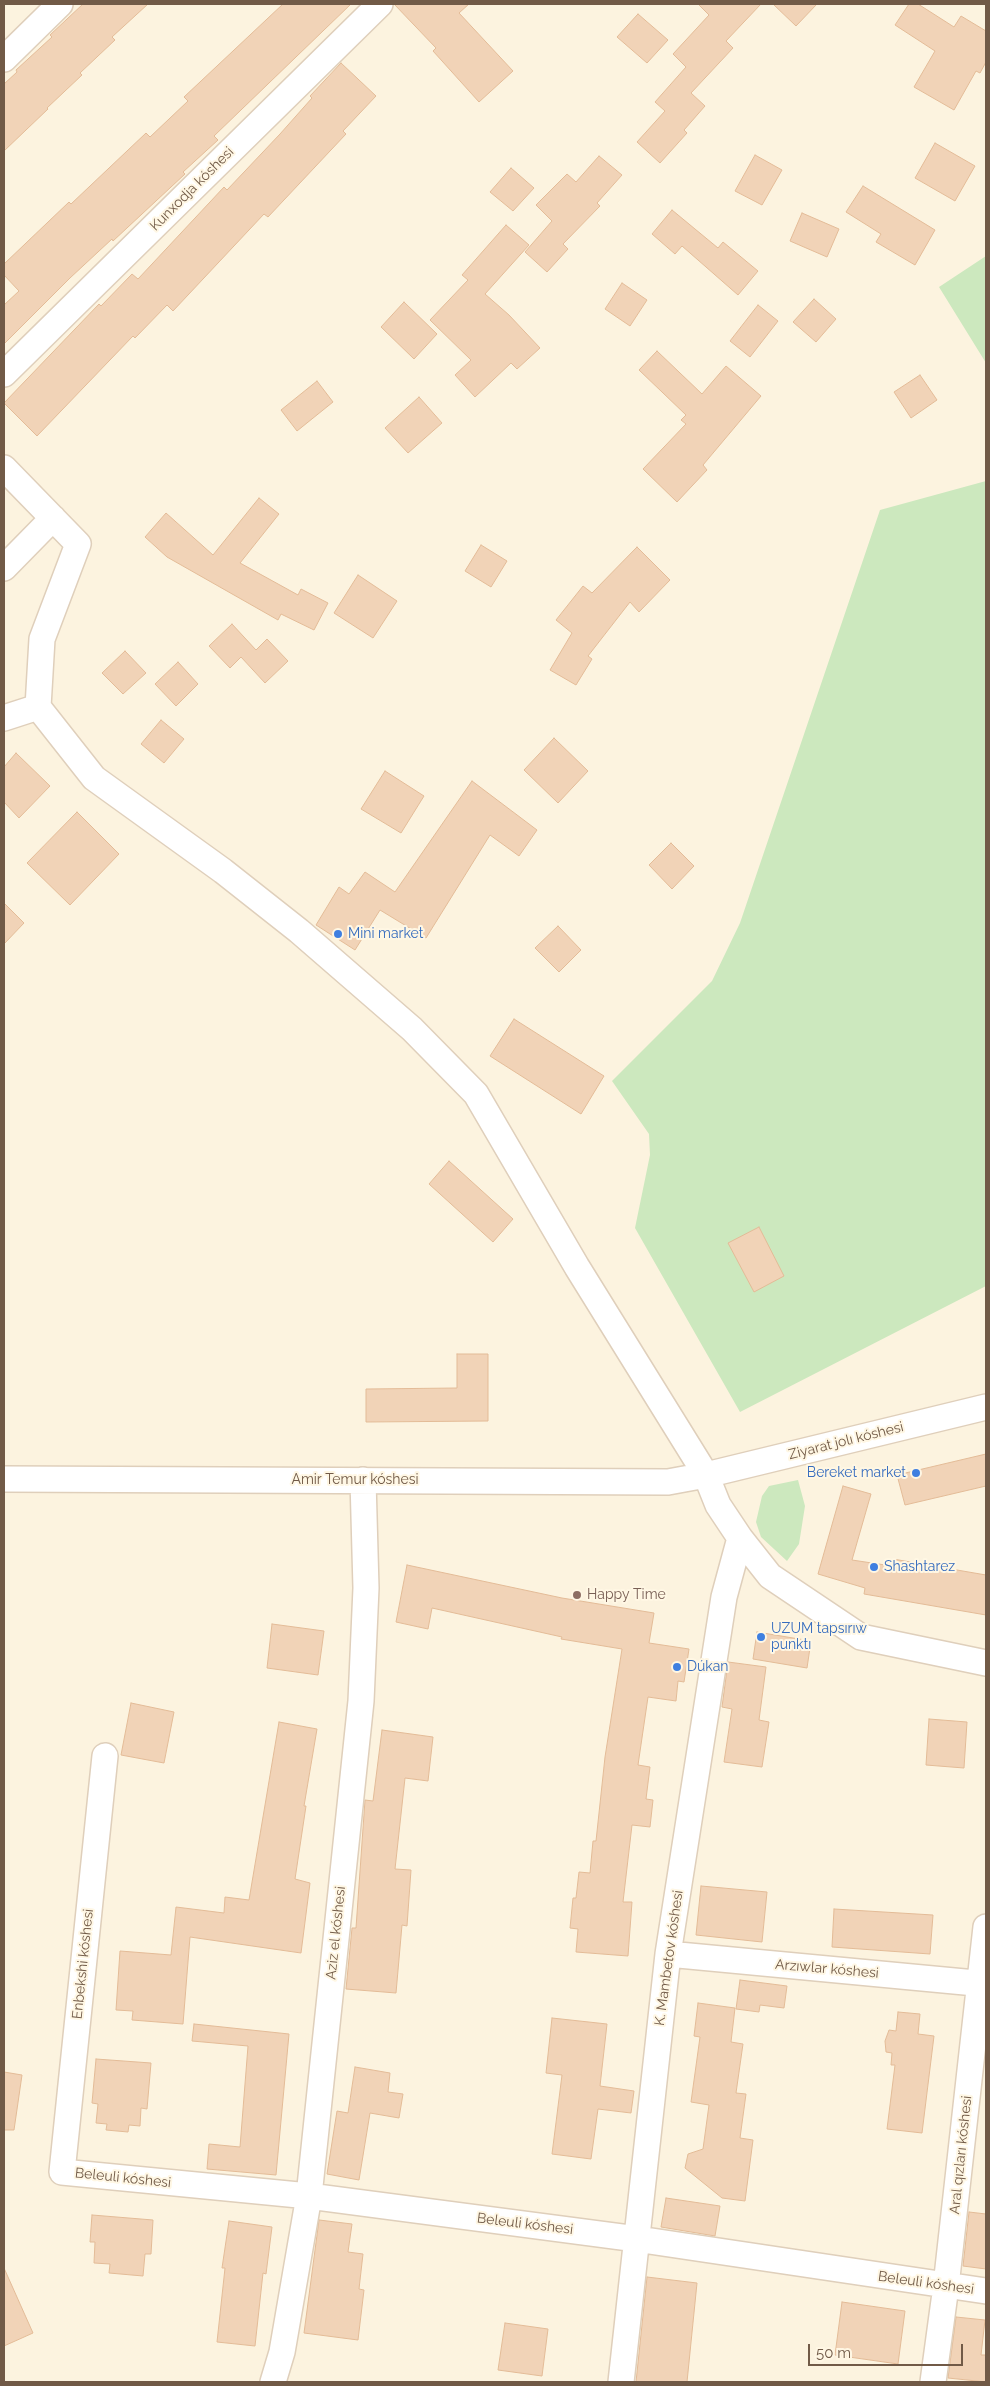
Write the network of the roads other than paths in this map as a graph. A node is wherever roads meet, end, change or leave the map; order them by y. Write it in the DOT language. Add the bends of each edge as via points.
graph roads {
  1 [pos="60,4"];
  2 [pos="380,4"];
  3 [pos="4,59"];
  4 [pos="4,374"];
  5 [pos="4,468"];
  6 [pos="53,518"];
  7 [pos="4,568"];
  8 [pos="38,707"];
  9 [pos="4,718"];
  10 [pos="986,1407"];
  11 [pos="706,1475"];
  12 [pos="4,1479"];
  13 [pos="364,1480"];
  14 [pos="740,1538"];
  15 [pos="986,1663"];
  16 [pos="105,1756"];
  17 [pos="986,1927"];
  18 [pos="668,1954"];
  19 [pos="983,1984"];
  20 [pos="62,2172"];
  21 [pos="309,2196"];
  22 [pos="637,2239"];
  23 [pos="946,2286"];
  24 [pos="986,2292"];
  25 [pos="273,2382"];
  26 [pos="621,2382"];
  27 [pos="933,2382"];
  1 -- 3 [label="street"];
  2 -- 4 [label="street, Kunxodja kóshesi"];
  5 -- 6 [label="street"];
  6 -- 7 [label="street"];
  6 -- 8 [label="street" via="78,544 42,640"];
  8 -- 9 [label="street"];
  8 -- 11 [label="street" via="94,778 223,871 299,932 412,1028 476,1094"];
  10 -- 11 [label="street, Ziyarat jolı kóshesi"];
  11 -- 13 [label="street, Amir Temur kóshesi" via="668,1482"];
  11 -- 14 [label="street" via="718,1505"];
  12 -- 13 [label="street, Amir Temur kóshesi"];
  13 -- 21 [label="street, Aziz el kóshesi" via="366,1588 361,1701"];
  14 -- 15 [label="street" via="770,1576 862,1637"];
  14 -- 18 [label="street, K. Mambetov kóshesi" via="724,1597"];
  16 -- 20 [label="street, Enbekshi kóshesi"];
  17 -- 19 [label="street, Aral qızları kóshesi"];
  18 -- 19 [label="street, Arzıwlar kóshesi"];
  18 -- 22 [label="street, K. Mambetov kóshesi"];
  19 -- 23 [label="street, Aral qızları kóshesi"];
  20 -- 21 [label="street, Beleuli kóshesi"];
  21 -- 22 [label="street, Beleuli kóshesi"];
  21 -- 25 [label="street, Aziz el kóshesi" via="282,2352"];
  22 -- 23 [label="street, Beleuli kóshesi"];
  22 -- 26 [label="street, K. Mambetov kóshesi"];
  23 -- 24 [label="street, Beleuli kóshesi"];
  23 -- 27 [label="street, Aral qızları kóshesi"];
}
